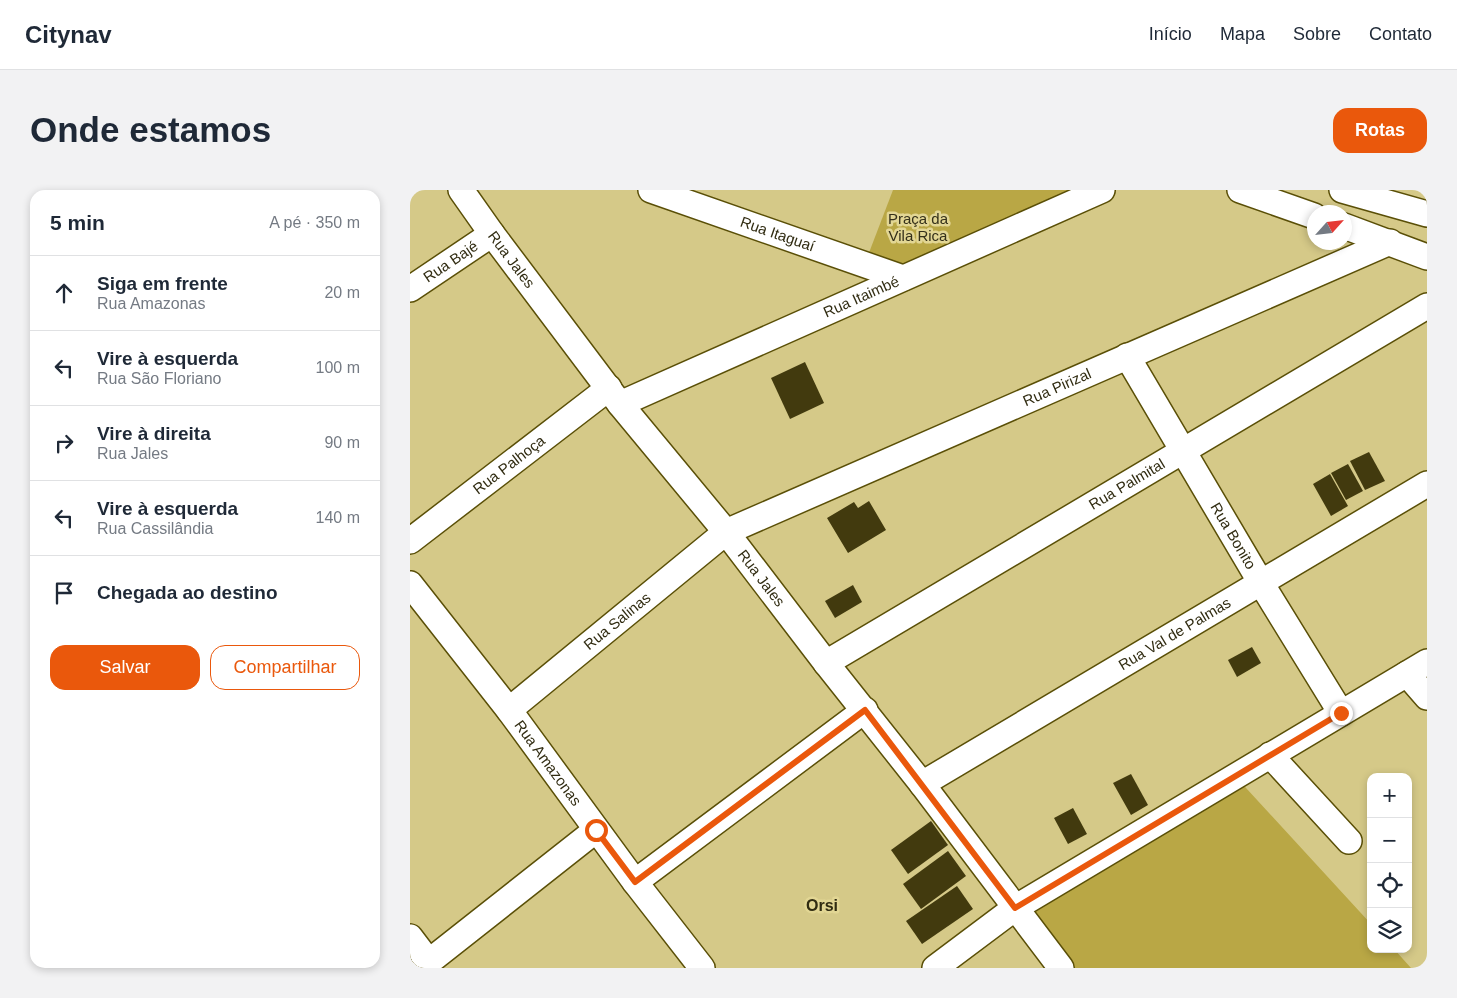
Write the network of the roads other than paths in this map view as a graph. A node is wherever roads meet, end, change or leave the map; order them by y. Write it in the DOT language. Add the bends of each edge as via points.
graph roads {
  1 [pos="461,190"];
  2 [pos="651,190"];
  3 [pos="1102,190"];
  4 [pos="1240,190"];
  5 [pos="1342,190"];
  6 [pos="1307,214"];
  7 [pos="1427,214"];
  8 [pos="1352,229"];
  9 [pos="492,234"];
  10 [pos="1390,242"];
  11 [pos="1427,257"];
  12 [pos="903,278"];
  13 [pos="410,289"];
  14 [pos="1427,306"];
  15 [pos="1127,356"];
  16 [pos="615,396"];
  17 [pos="1183,451"];
  18 [pos="1427,484"];
  19 [pos="726,532"];
  20 [pos="410,541"];
  21 [pos="1261,583"];
  22 [pos="410,584"];
  23 [pos="826,663"];
  24 [pos="1417,668"];
  25 [pos="1427,697"];
  26 [pos="509,710"];
  27 [pos="865,710"];
  28 [pos="1341,713"];
  29 [pos="1270,755"];
  30 [pos="922,784"];
  31 [pos="596,830"];
  32 [pos="1349,841"];
  33 [pos="635,882"];
  34 [pos="1015,908"];
  35 [pos="410,937"];
  36 [pos="425,965"];
  37 [pos="702,968"];
  38 [pos="935,968"];
  39 [pos="1061,968"];
  1 -- 9 [label="street, Rua Jales"];
  2 -- 12 [label="street, Rua Itaguaí"];
  3 -- 12 [label="street, Rua Itaimbé"];
  4 -- 6 [label="street"];
  5 -- 7 [label="street"];
  8 -- 10 [label="street"];
  9 -- 13 [label="street, Rua Bajé"];
  9 -- 16 [label="street, Rua Jales"];
  10 -- 11 [label="street"];
  10 -- 15 [label="street, Rua Pirizal"];
  12 -- 16 [label="street, Rua Itaimbé"];
  14 -- 17 [label="street, Rua Palmital"];
  15 -- 17 [label="street, Rua Bonito"];
  15 -- 19 [label="street, Rua Pirizal"];
  16 -- 19 [label="street, Rua Jales"];
  16 -- 20 [label="street, Rua Palhoça"];
  17 -- 21 [label="street, Rua Bonito"];
  17 -- 23 [label="street, Rua Palmital"];
  18 -- 21 [label="street, Rua Val de Palmas"];
  19 -- 23 [label="street, Rua Jales"];
  19 -- 26 [label="street, Rua Salinas"];
  21 -- 28 [label="street, Rua Bonito"];
  21 -- 30 [label="street, Rua Val de Palmas"];
  22 -- 26 [label="street, Rua Amazonas"];
  23 -- 27 [label="street, Rua Jales"];
  24 -- 25 [label="street"];
  24 -- 28 [label="street"];
  26 -- 31 [label="street, Rua Amazonas"];
  27 -- 30 [label="street, Rua Jales"];
  27 -- 33 [label="street"];
  28 -- 29 [label="street"];
  29 -- 32 [label="street"];
  29 -- 34 [label="street"];
  30 -- 34 [label="street, Rua Jales"];
  31 -- 33 [label="street, Rua Amazonas"];
  31 -- 36 [label="street"];
  33 -- 37 [label="street, Rua Amazonas"];
  34 -- 38 [label="street"];
  34 -- 39 [label="street, Rua Jales"];
  35 -- 36 [label="street"];
}
